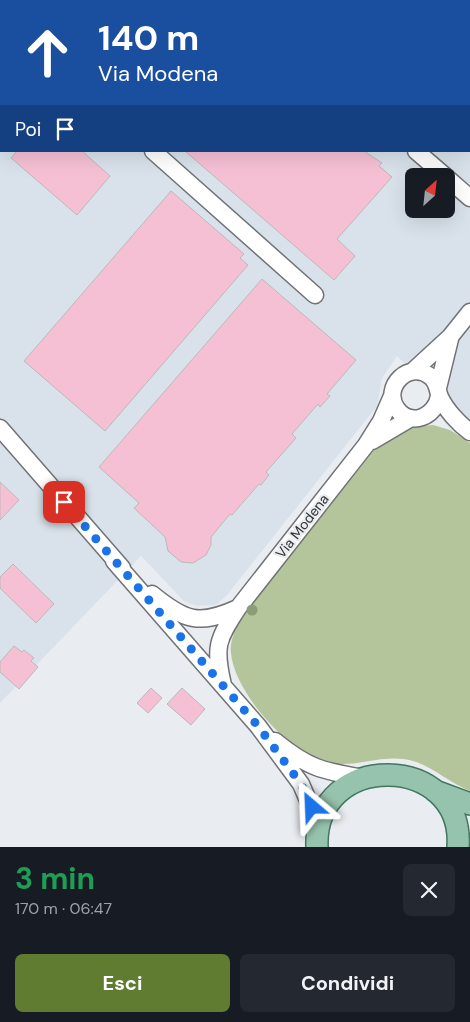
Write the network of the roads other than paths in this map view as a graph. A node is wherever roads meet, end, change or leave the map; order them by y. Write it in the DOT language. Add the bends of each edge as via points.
graph roads {
  1 [pos="154,152"];
  2 [pos="417,152"];
  3 [pos="436,168"];
  4 [pos="455,185"];
  5 [pos="470,198"];
  6 [pos="315,295"];
  7 [pos="470,312"];
  8 [pos="450,337"];
  9 [pos="413,371"];
  10 [pos="439,392"];
  11 [pos="392,396"];
  12 [pos="418,418"];
  13 [pos="0,428"];
  14 [pos="466,429"];
  15 [pos="366,445"];
  16 [pos="114,561"];
  17 [pos="238,608"];
  18 [pos="223,685"];
  19 [pos="258,726"];
  20 [pos="364,778"];
  21 [pos="433,790"];
  22 [pos="470,804"];
  23 [pos="316,840"];
  24 [pos="458,847"];
  1 -- 6 [label="street"];
  2 -- 3 [label="street"];
  4 -- 5 [label="street"];
  7 -- 8 [label="street, Via Modena"];
  8 -- 9 [label="street, Via Modena"];
  8 -- 10 [label="street, Via Modena"];
  9 -- 10 [label="street" via="429,375"];
  9 -- 11 [label="street, Via Modena" via="398,380"];
  10 -- 12 [label="street, Via Modena" via="434,411"];
  10 -- 14 [label="street"];
  11 -- 12 [label="street" via="399,412"];
  11 -- 15 [label="street, Via Modena"];
  12 -- 14 [label="street"];
  12 -- 15 [label="street, Via Modena"];
  13 -- 16 [label="street"];
  15 -- 17 [label="street, Via Modena"];
  16 -- 17 [label="street" via="154,596 181,614 192,618 213,618"];
  16 -- 18 [label="street"];
  17 -- 18 [label="street, Via Modena" via="218,645 217,659"];
  18 -- 19 [label="street"];
  19 -- 20 [label="street" via="304,763"];
  19 -- 23 [label="street" via="301,784"];
  20 -- 21 [label="main road" via="376,774 400,774"];
  20 -- 23 [label="main road" via="353,782 328,805"];
  21 -- 22 [label="main road"];
  21 -- 24 [label="main road" via="451,813 457,827"];
}
